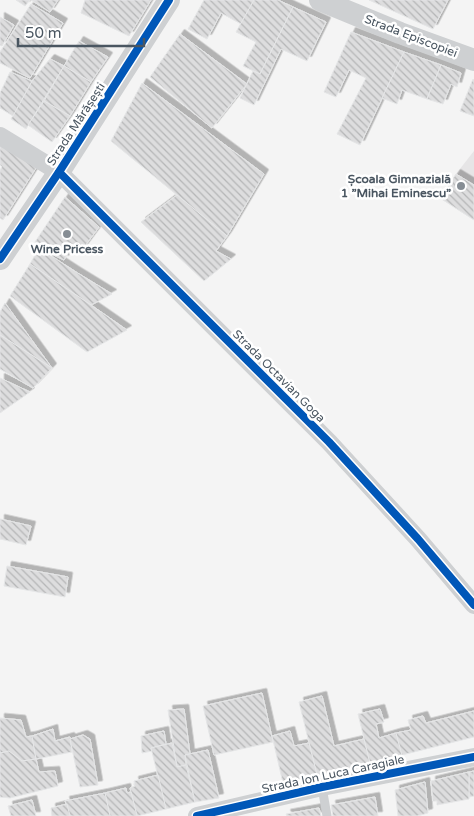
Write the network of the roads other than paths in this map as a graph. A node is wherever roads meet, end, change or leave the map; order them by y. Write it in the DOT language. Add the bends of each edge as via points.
graph roads {
  1 [pos="169,0"];
  2 [pos="320,0"];
  3 [pos="474,60"];
  4 [pos="0,136"];
  5 [pos="59,172"];
  6 [pos="0,259"];
  7 [pos="474,605"];
  8 [pos="474,757"];
  9 [pos="322,787"];
  10 [pos="198,816"];
  11 [pos="327,816"];
  1 -- 5 [label="street, Strada Mărășești"];
  2 -- 3 [label="street, Strada Episcopiei"];
  4 -- 5 [label="street, Strada Octavian Goga"];
  5 -- 6 [label="street, Strada Mărășești"];
  5 -- 7 [label="street, Strada Octavian Goga" via="329,442"];
  8 -- 9 [label="street, Strada Ion Luca Caragiale"];
  9 -- 10 [label="street, Strada Ion Luca Caragiale"];
  9 -- 11 [label="lane"];
}
